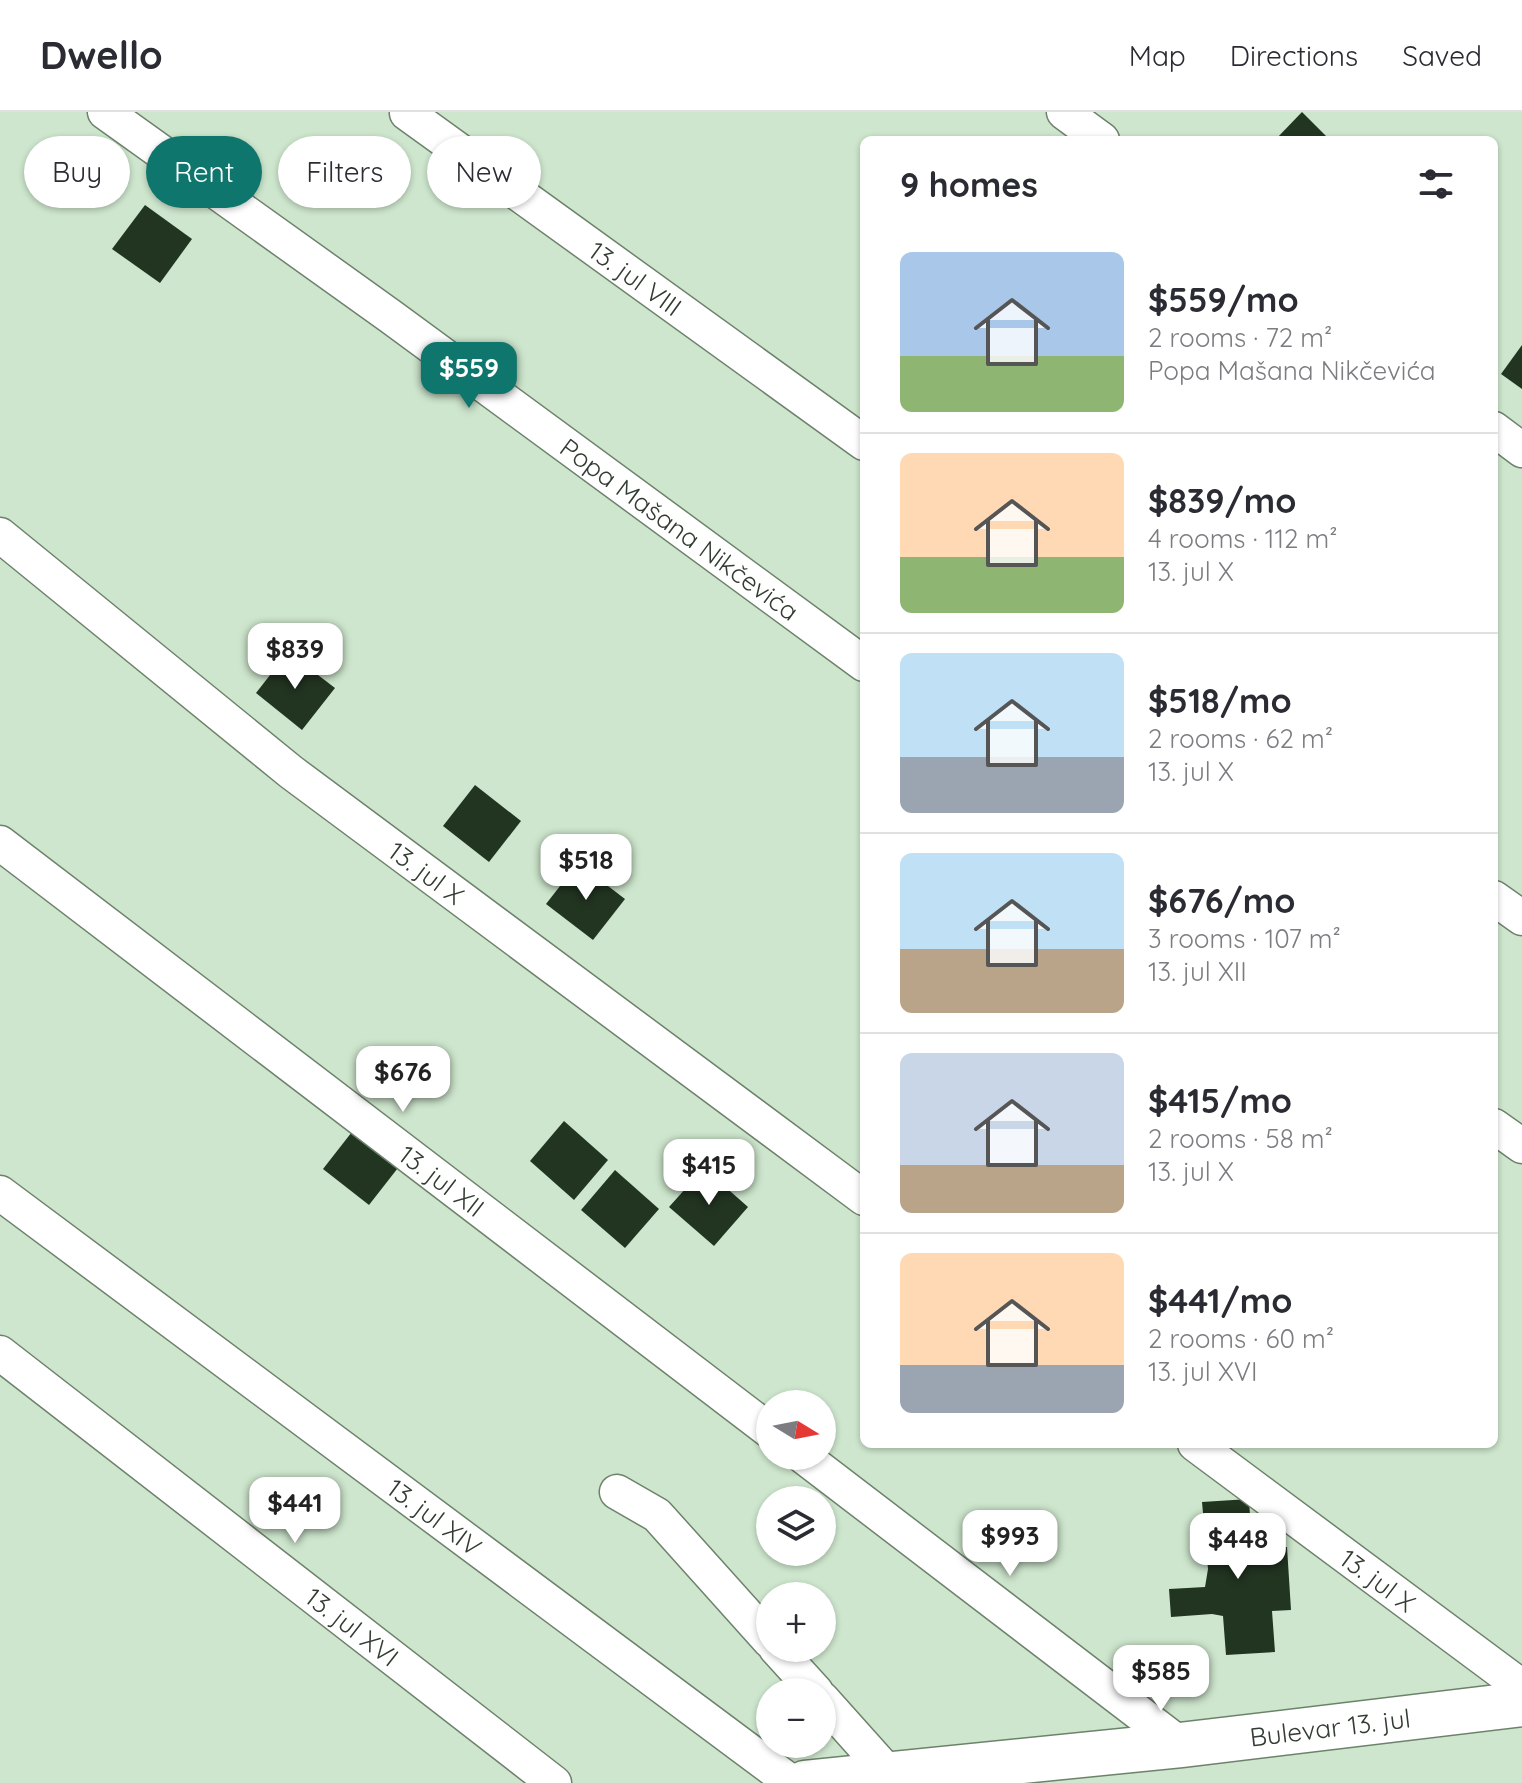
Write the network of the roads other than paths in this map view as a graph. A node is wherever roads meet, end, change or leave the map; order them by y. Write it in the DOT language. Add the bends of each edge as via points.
graph roads {
  1 [pos="105,112"];
  2 [pos="1064,112"];
  3 [pos="407,113"];
  4 [pos="1097,136"];
  5 [pos="1498,432"];
  6 [pos="860,440"];
  7 [pos="1522,450"];
  8 [pos="0,535"];
  9 [pos="860,661"];
  10 [pos="0,843"];
  11 [pos="1498,901"];
  12 [pos="1522,918"];
  13 [pos="1498,1129"];
  14 [pos="1522,1146"];
  15 [pos="0,1193"];
  16 [pos="860,1195"];
  17 [pos="0,1353"];
  18 [pos="756,1420"];
  19 [pos="1200,1448"];
  20 [pos="821,1470"];
  21 [pos="617,1492"];
  22 [pos="756,1625"];
  23 [pos="789,1662"];
  24 [pos="803,1678"];
  25 [pos="1522,1687"];
  26 [pos="1522,1704"];
  27 [pos="836,1715"];
  28 [pos="1181,1745"];
  29 [pos="890,1775"];
  30 [pos="554,1783"];
  31 [pos="792,1783"];
  32 [pos="805,1783"];
  33 [pos="816,1783"];
  1 -- 9 [label="street, Popa Mašana Nikčevića"];
  2 -- 4 [label="street"];
  3 -- 6 [label="street, 13. jul VIII"];
  5 -- 7 [label="street"];
  8 -- 16 [label="street, 13. jul X" via="291,772"];
  10 -- 18 [label="street, 13. jul XII"];
  11 -- 12 [label="street"];
  13 -- 14 [label="street"];
  15 -- 31 [label="street, 13. jul XIV"];
  17 -- 30 [label="street, 13. jul XVI"];
  19 -- 25 [label="street, 13. jul X"];
  20 -- 28 [label="street"];
  21 -- 22 [label="street" via="657,1515"];
  23 -- 24 [label="street"];
  26 -- 28 [label="street, Bulevar 13. jul"];
  27 -- 29 [label="street"];
  28 -- 29 [label="street, Bulevar 13. jul"];
  29 -- 33 [label="street, Bulevar 13. jul"];
  32 -- 33 [label="street, Bulevar 13. jul"];
}
